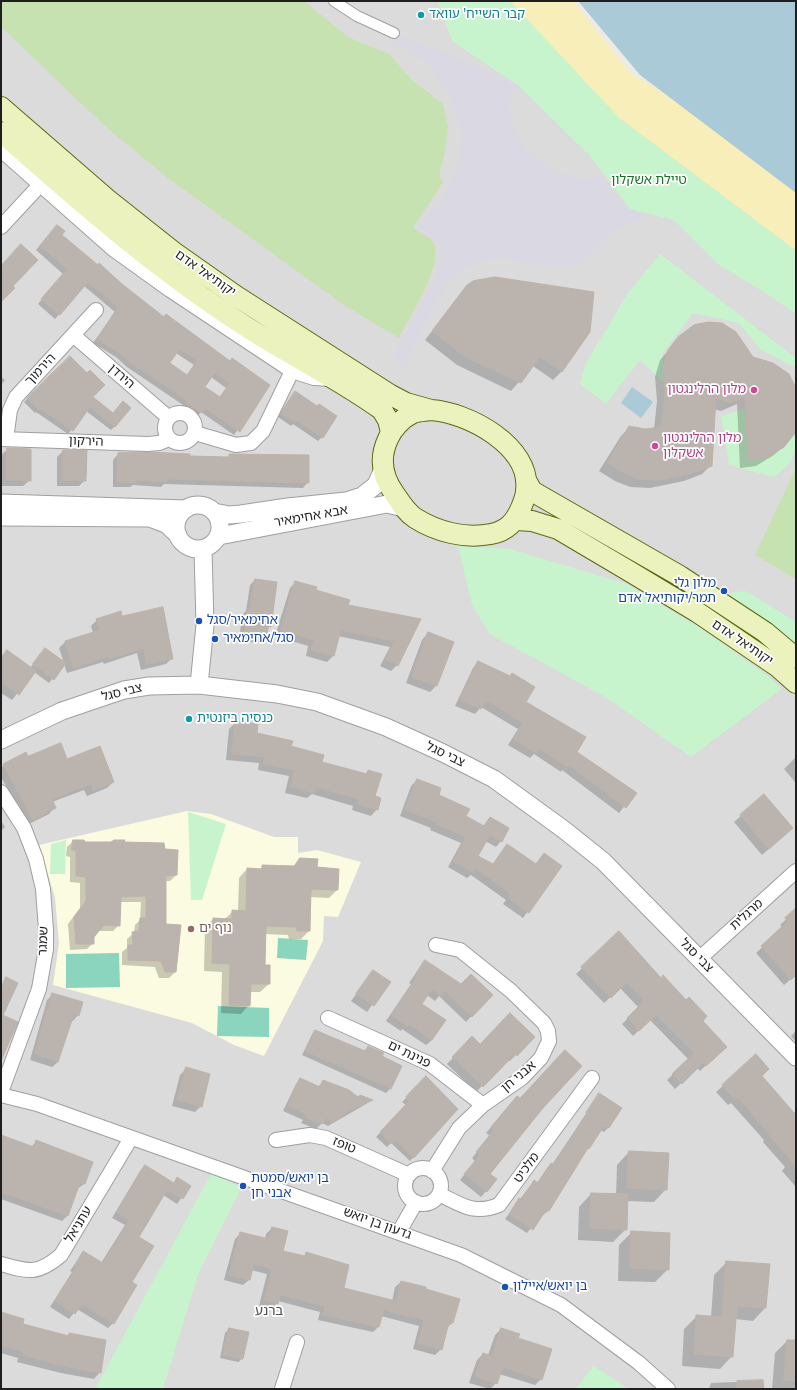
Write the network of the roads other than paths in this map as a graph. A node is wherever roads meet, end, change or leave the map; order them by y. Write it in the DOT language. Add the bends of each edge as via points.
graph roads {
  1 [pos="334,1"];
  2 [pos="394,33"];
  3 [pos="1,107"];
  4 [pos="1,132"];
  5 [pos="1,150"];
  6 [pos="40,185"];
  7 [pos="1,227"];
  8 [pos="96,310"];
  9 [pos="73,335"];
  10 [pos="292,371"];
  11 [pos="333,380"];
  12 [pos="430,410"];
  13 [pos="169,418"];
  14 [pos="391,432"];
  15 [pos="195,433"];
  16 [pos="4,439"];
  17 [pos="169,439"];
  18 [pos="383,469"];
  19 [pos="526,480"];
  20 [pos="1,503"];
  21 [pos="404,508"];
  22 [pos="186,509"];
  23 [pos="214,512"];
  24 [pos="1,517"];
  25 [pos="516,520"];
  26 [pos="178,535"];
  27 [pos="219,536"];
  28 [pos="203,549"];
  29 [pos="796,658"];
  30 [pos="796,683"];
  31 [pos="200,685"];
  32 [pos="1,740"];
  33 [pos="1,792"];
  34 [pos="796,871"];
  35 [pos="436,946"];
  36 [pos="699,959"];
  37 [pos="328,1018"];
  38 [pos="796,1057"];
  39 [pos="592,1078"];
  40 [pos="2,1090"];
  41 [pos="483,1106"];
  42 [pos="131,1138"];
  43 [pos="276,1140"];
  44 [pos="432,1171"];
  45 [pos="409,1175"];
  46 [pos="439,1194"];
  47 [pos="416,1202"];
  48 [pos="399,1232"];
  49 [pos="1,1264"];
  50 [pos="297,1342"];
  51 [pos="659,1386"];
  52 [pos="282,1389"];
  1 -- 2 [label="street"];
  3 -- 12 [label="main road, יקותיאל אדם" via="107,199 175,253 236,296 389,394 406,403"];
  4 -- 11 [label="main road, יקותיאל אדם" via="63,188 149,258 245,326"];
  5 -- 6 [label="street"];
  6 -- 7 [label="street"];
  6 -- 10 [label="street" via="113,249"];
  8 -- 9 [label="street, הירמוך"];
  9 -- 13 [label="street, הירדן"];
  9 -- 16 [label="street, הירמוך" via="16,397 10,410"];
  10 -- 11 [label="street" via="314,378"];
  10 -- 15 [label="street" via="263,431 251,443 236,445"];
  11 -- 14 [label="main road, יקותיאל אדם" via="382,410"];
  12 -- 14 [label="main road" via="412,414"];
  12 -- 19 [label="main road" via="457,415 501,440 522,465"];
  13 -- 15 [label="street" via="177,414 186,414 193,420"];
  13 -- 17 [label="street" via="165,426"];
  14 -- 18 [label="main road" via="383,449"];
  15 -- 17 [label="street" via="190,440 181,444"];
  16 -- 17 [label="street, הירקון" via="148,444"];
  18 -- 21 [label="main road" via="385,479"];
  18 -- 23 [label="street, אבא אחימאיר" via="376,485 362,496 346,501 241,514"];
  19 -- 25 [label="main road" via="526,490"];
  19 -- 29 [label="main road, יקותיאל אדם" via="532,491 680,576 765,632"];
  20 -- 22 [label="street"];
  21 -- 25 [label="main road" via="415,518 430,525 448,533 464,535 494,534 507,529"];
  21 -- 27 [label="street, אבא אחימאיר" via="387,504"];
  22 -- 23 [label="street" via="198,505"];
  22 -- 26 [label="street" via="177,520"];
  23 -- 27 [label="street" via="220,522"];
  24 -- 26 [label="street" via="150,518 166,524"];
  25 -- 30 [label="main road, יקותיאל אדם" via="532,521 558,529 697,612 778,667"];
  26 -- 28 [label="street" via="189,547"];
  27 -- 28 [label="street" via="212,545"];
  28 -- 31 [label="street" via="205,625"];
  31 -- 32 [label="street, צבי סגל" via="149,686 124,690 62,711"];
  31 -- 36 [label="street, צבי סגל" via="277,694 317,702 386,727 443,752 494,779 603,861"];
  33 -- 40 [label="street, שמגר" via="24,828 36,859 43,889 46,930 40,989"];
  34 -- 36 [label="street, מרגלית"];
  35 -- 41 [label="street, אבני חן" via="460,950 511,990 548,1031 548,1040 541,1058 522,1078"];
  36 -- 38 [label="street, צבי סגל"];
  37 -- 41 [label="street, פנינת ים" via="430,1064"];
  39 -- 46 [label="street, מלכיט" via="499,1205 486,1210 470,1209"];
  40 -- 42 [label="street, גדעון בן יואש"];
  41 -- 44 [label="street, אבני חן" via="459,1128"];
  42 -- 48 [label="street, גדעון בן יואש"];
  42 -- 49 [label="street, עתניאל" via="61,1255 38,1271"];
  43 -- 45 [label="street, טופז" via="310,1135 326,1138"];
  44 -- 45 [label="street" via="417,1169"];
  44 -- 46 [label="street" via="441,1184"];
  45 -- 47 [label="street" via="406,1190"];
  46 -- 47 [label="street" via="436,1199 426,1204"];
  47 -- 48 [label="street"];
  48 -- 51 [label="street, גדעון בן יואש" via="461,1255 561,1305 639,1363"];
  50 -- 52 [label="street"];
}
